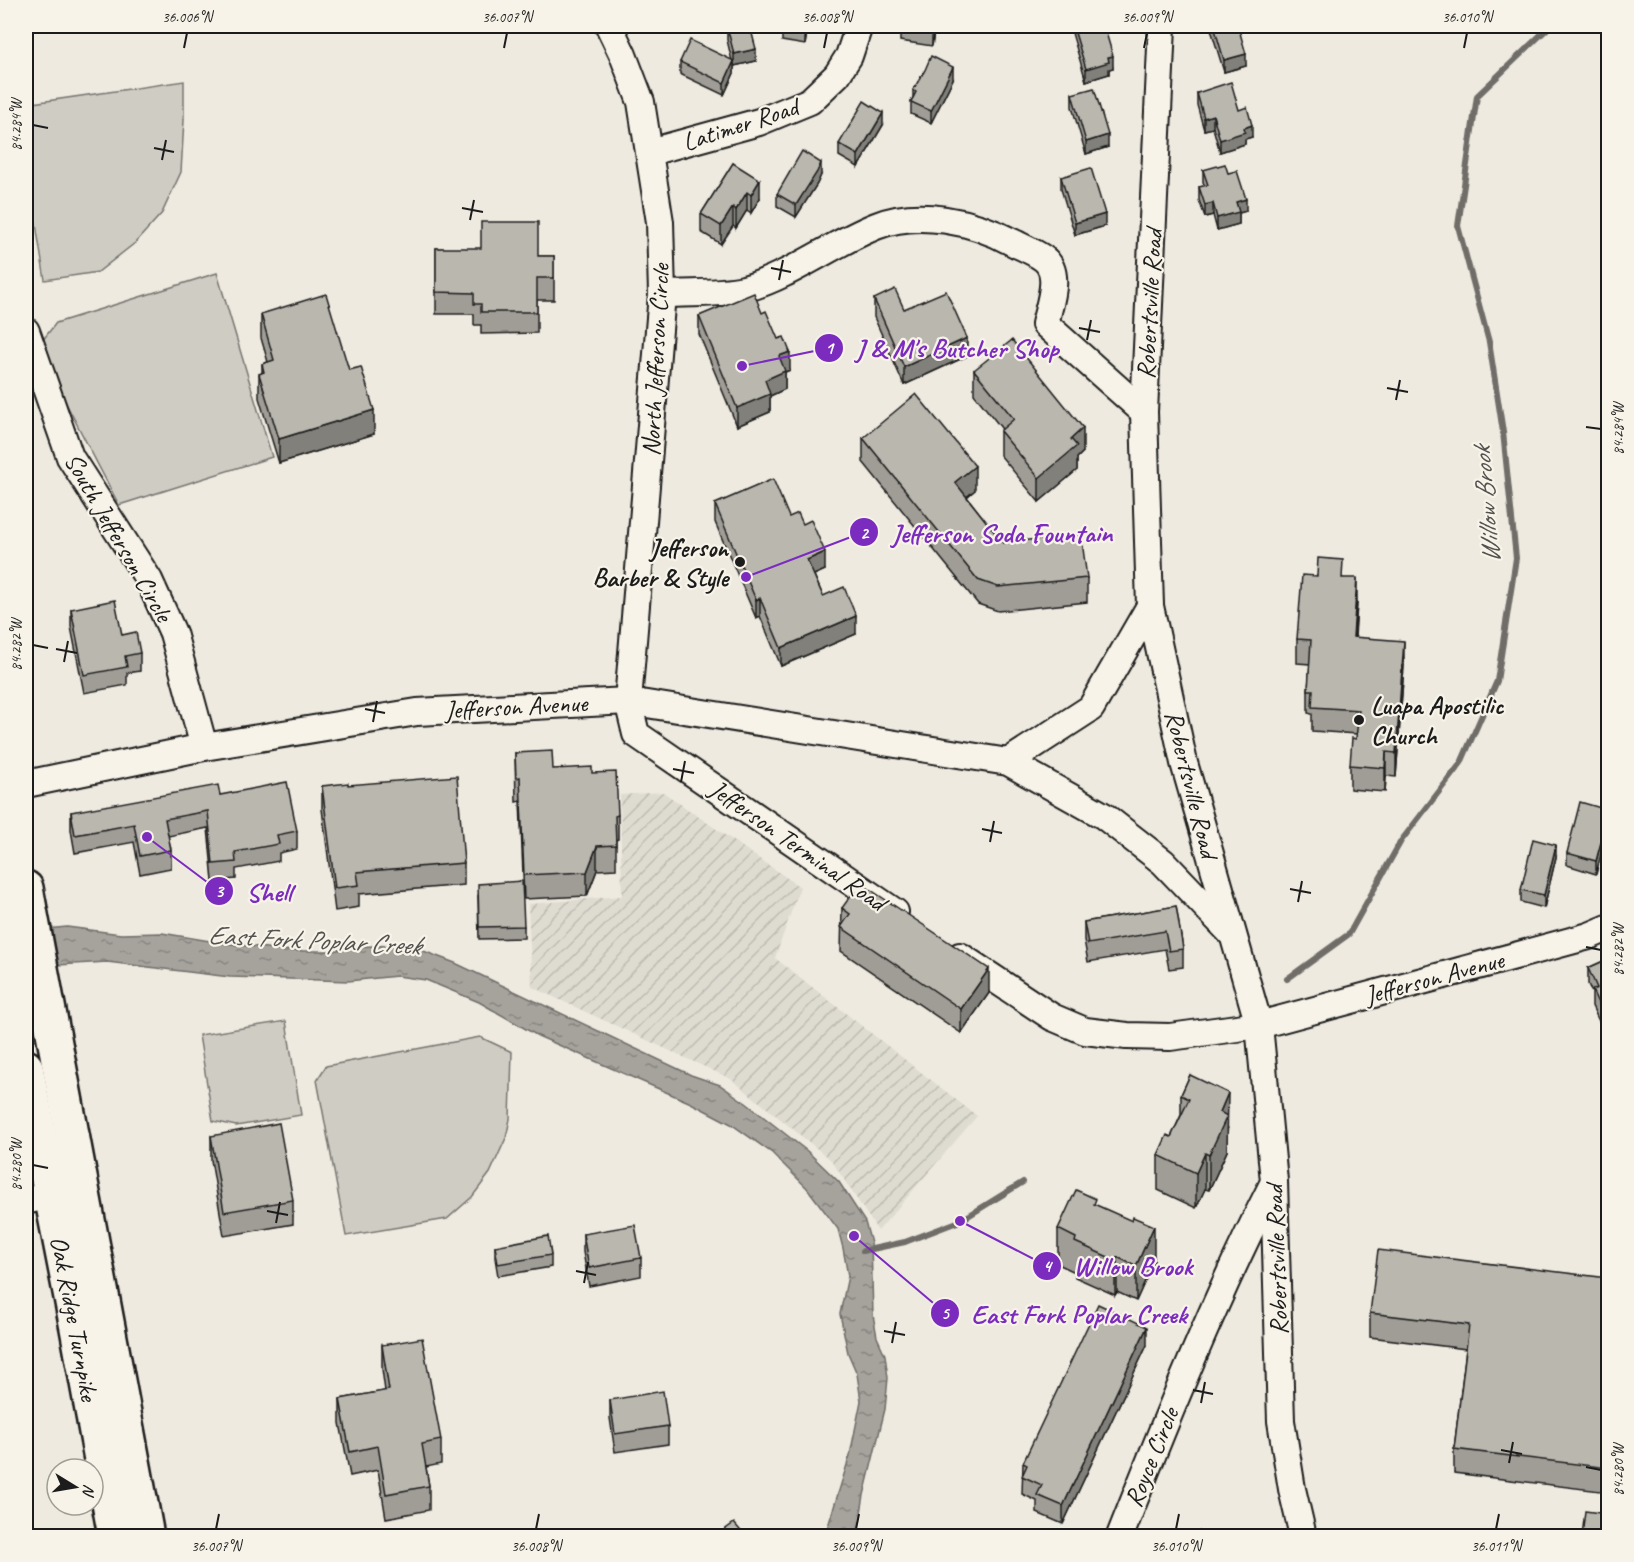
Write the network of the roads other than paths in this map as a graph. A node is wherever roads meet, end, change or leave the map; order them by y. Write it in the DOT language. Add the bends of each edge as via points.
graph roads {
  1 [pos="609,26"];
  2 [pos="859,26"];
  3 [pos="1162,26"];
  4 [pos="650,152"];
  5 [pos="662,294"];
  6 [pos="26,331"];
  7 [pos="1144,412"];
  8 [pos="1150,606"];
  9 [pos="628,701"];
  10 [pos="204,747"];
  11 [pos="1008,762"];
  12 [pos="26,784"];
  13 [pos="26,892"];
  14 [pos="914,926"];
  15 [pos="1608,928"];
  16 [pos="1232,935"];
  17 [pos="943,945"];
  18 [pos="1259,1025"];
  19 [pos="26,1067"];
  20 [pos="1274,1181"];
  21 [pos="81,1187"];
  22 [pos="38,1198"];
  23 [pos="115,1536"];
  24 [pos="147,1536"];
  25 [pos="1120,1536"];
  26 [pos="1303,1536"];
  1 -- 4 [label="street, North Jefferson Circle" via="641,102"];
  2 -- 4 [label="street, Latimer Road" via="849,56 837,75 810,101 759,122"];
  3 -- 7 [label="street, Robertsville Road"];
  4 -- 5 [label="street, North Jefferson Circle" via="660,222"];
  5 -- 7 [label="street" via="742,289 770,280 877,226 915,217 978,227 1050,265 1054,282 1045,324"];
  5 -- 9 [label="street, North Jefferson Circle"];
  6 -- 10 [label="street, South Jefferson Circle" via="70,457 149,580 173,633"];
  7 -- 8 [label="street, Robertsville Road"];
  8 -- 11 [label="street" via="1091,708"];
  8 -- 16 [label="street, Robertsville Road" via="1184,764"];
  9 -- 10 [label="street, Jefferson Avenue" via="434,709"];
  9 -- 11 [label="street, Jefferson Avenue"];
  9 -- 14 [label="street, Jefferson Terminal Road" via="636,734"];
  10 -- 12 [label="street, Jefferson Avenue"];
  11 -- 16 [label="street, Jefferson Avenue" via="1104,816 1163,862"];
  13 -- 21 [label="highway"];
  15 -- 18 [label="street, Jefferson Avenue"];
  16 -- 18 [label="street, Robertsville Road"];
  17 -- 18 [label="street" via="1052,1017 1085,1031 1170,1037"];
  18 -- 20 [label="street, Robertsville Road"];
  19 -- 22 [label="highway, Oak Ridge Turnpike"];
  20 -- 25 [label="street, Royce Circle" via="1173,1401"];
  20 -- 26 [label="street, Robertsville Road" via="1281,1421"];
  21 -- 22 [label="street"];
  21 -- 24 [label="highway"];
  22 -- 23 [label="highway, Oak Ridge Turnpike" via="77,1328"];
}
